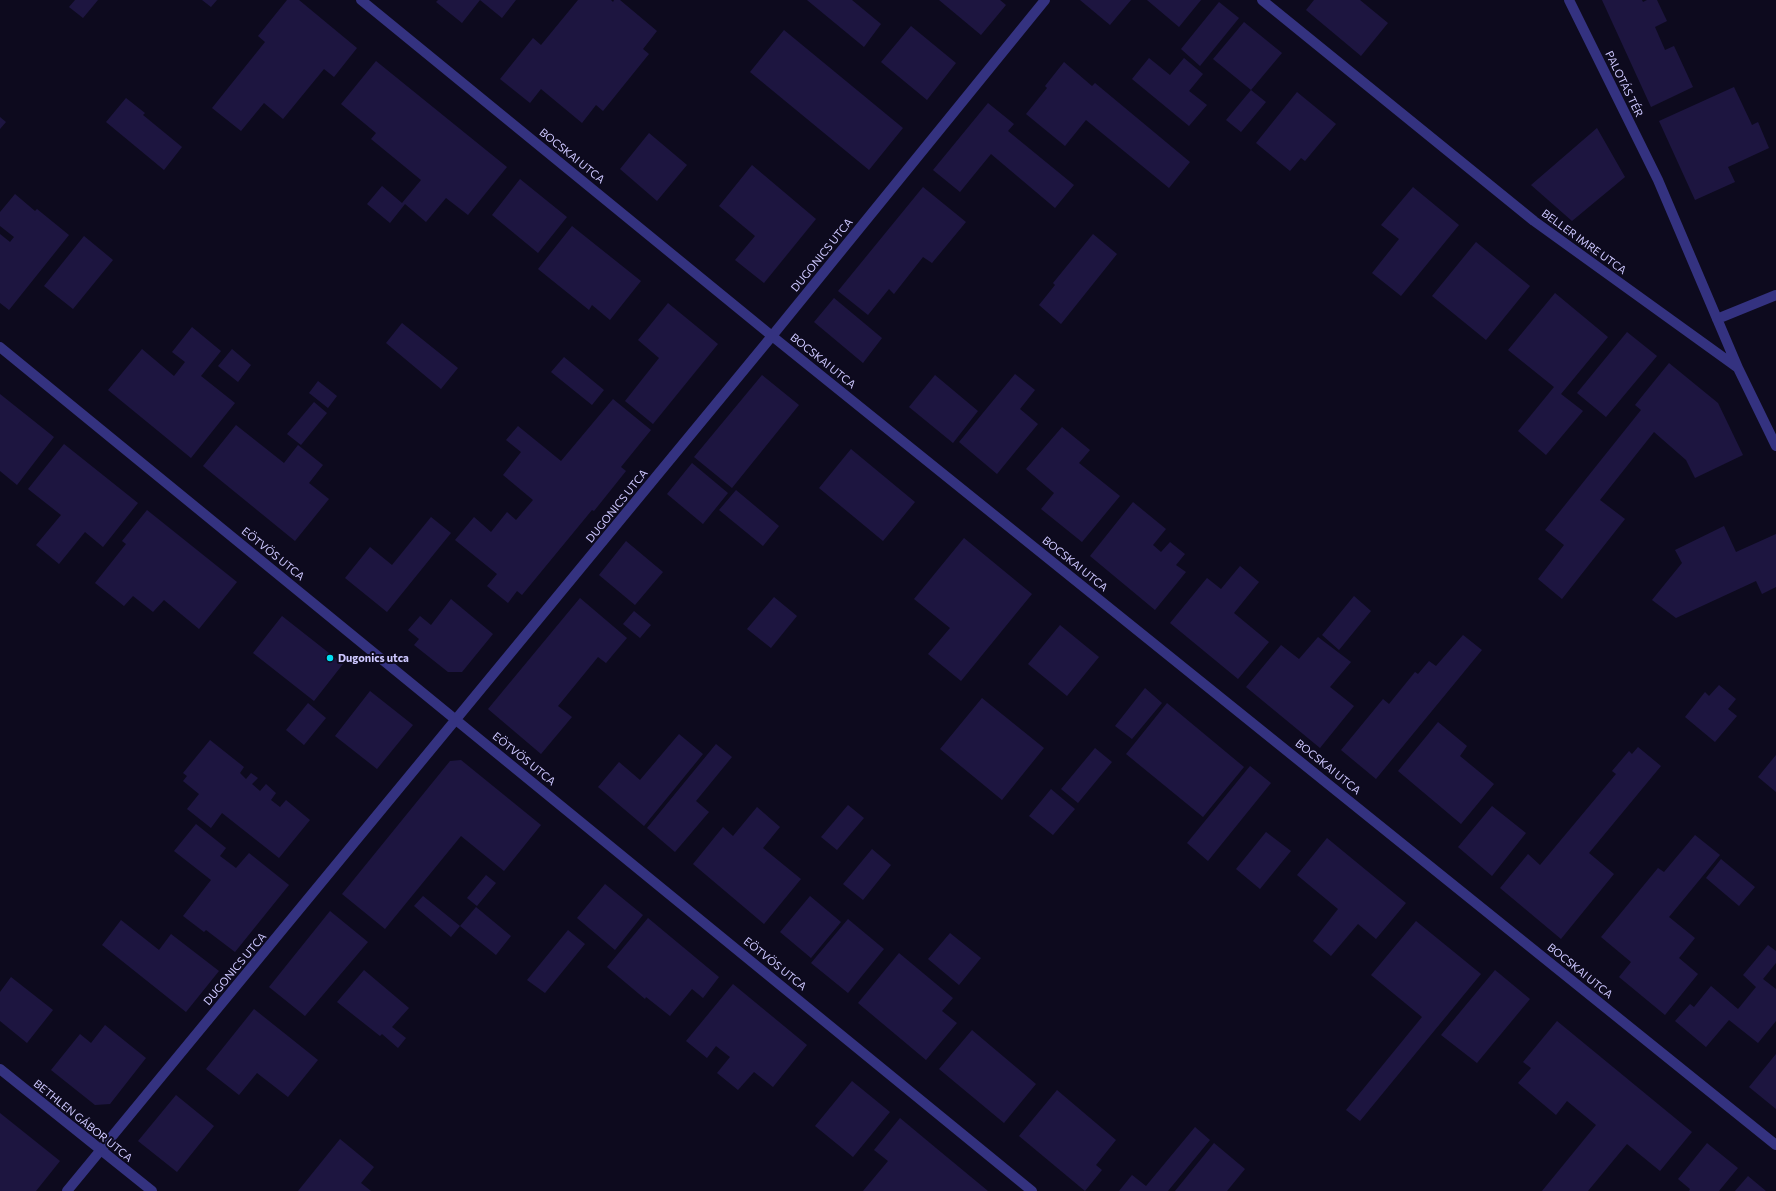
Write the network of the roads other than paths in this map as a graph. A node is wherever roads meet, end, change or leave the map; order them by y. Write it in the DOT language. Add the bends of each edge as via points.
graph roads {
  1 [pos="361,0"];
  2 [pos="1045,0"];
  3 [pos="1262,0"];
  4 [pos="1569,0"];
  5 [pos="1776,295"];
  6 [pos="1717,319"];
  7 [pos="772,336"];
  8 [pos="0,347"];
  9 [pos="1738,368"];
  10 [pos="1776,446"];
  11 [pos="457,719"];
  12 [pos="0,1069"];
  13 [pos="1776,1145"];
  14 [pos="101,1150"];
  15 [pos="67,1191"];
  16 [pos="152,1191"];
  17 [pos="1032,1191"];
  1 -- 7 [label="street, BOCSKAI UTCA"];
  2 -- 7 [label="street, DUGONICS UTCA"];
  3 -- 9 [label="street, BELLER IMRE UTCA" via="1534,221"];
  4 -- 6 [label="street, PALOTÁS TÉR" via="1658,180"];
  5 -- 6 [label="street"];
  6 -- 9 [label="street"];
  7 -- 11 [label="street, DUGONICS UTCA"];
  7 -- 13 [label="street, BOCSKAI UTCA"];
  8 -- 11 [label="street, EÖTVÖS UTCA"];
  9 -- 10 [label="street"];
  11 -- 14 [label="street, DUGONICS UTCA"];
  11 -- 17 [label="street, EÖTVÖS UTCA"];
  12 -- 14 [label="street, BETHLEN GÁBOR UTCA"];
  14 -- 15 [label="street, DUGONICS UTCA"];
  14 -- 16 [label="street, BETHLEN GÁBOR UTCA"];
}
